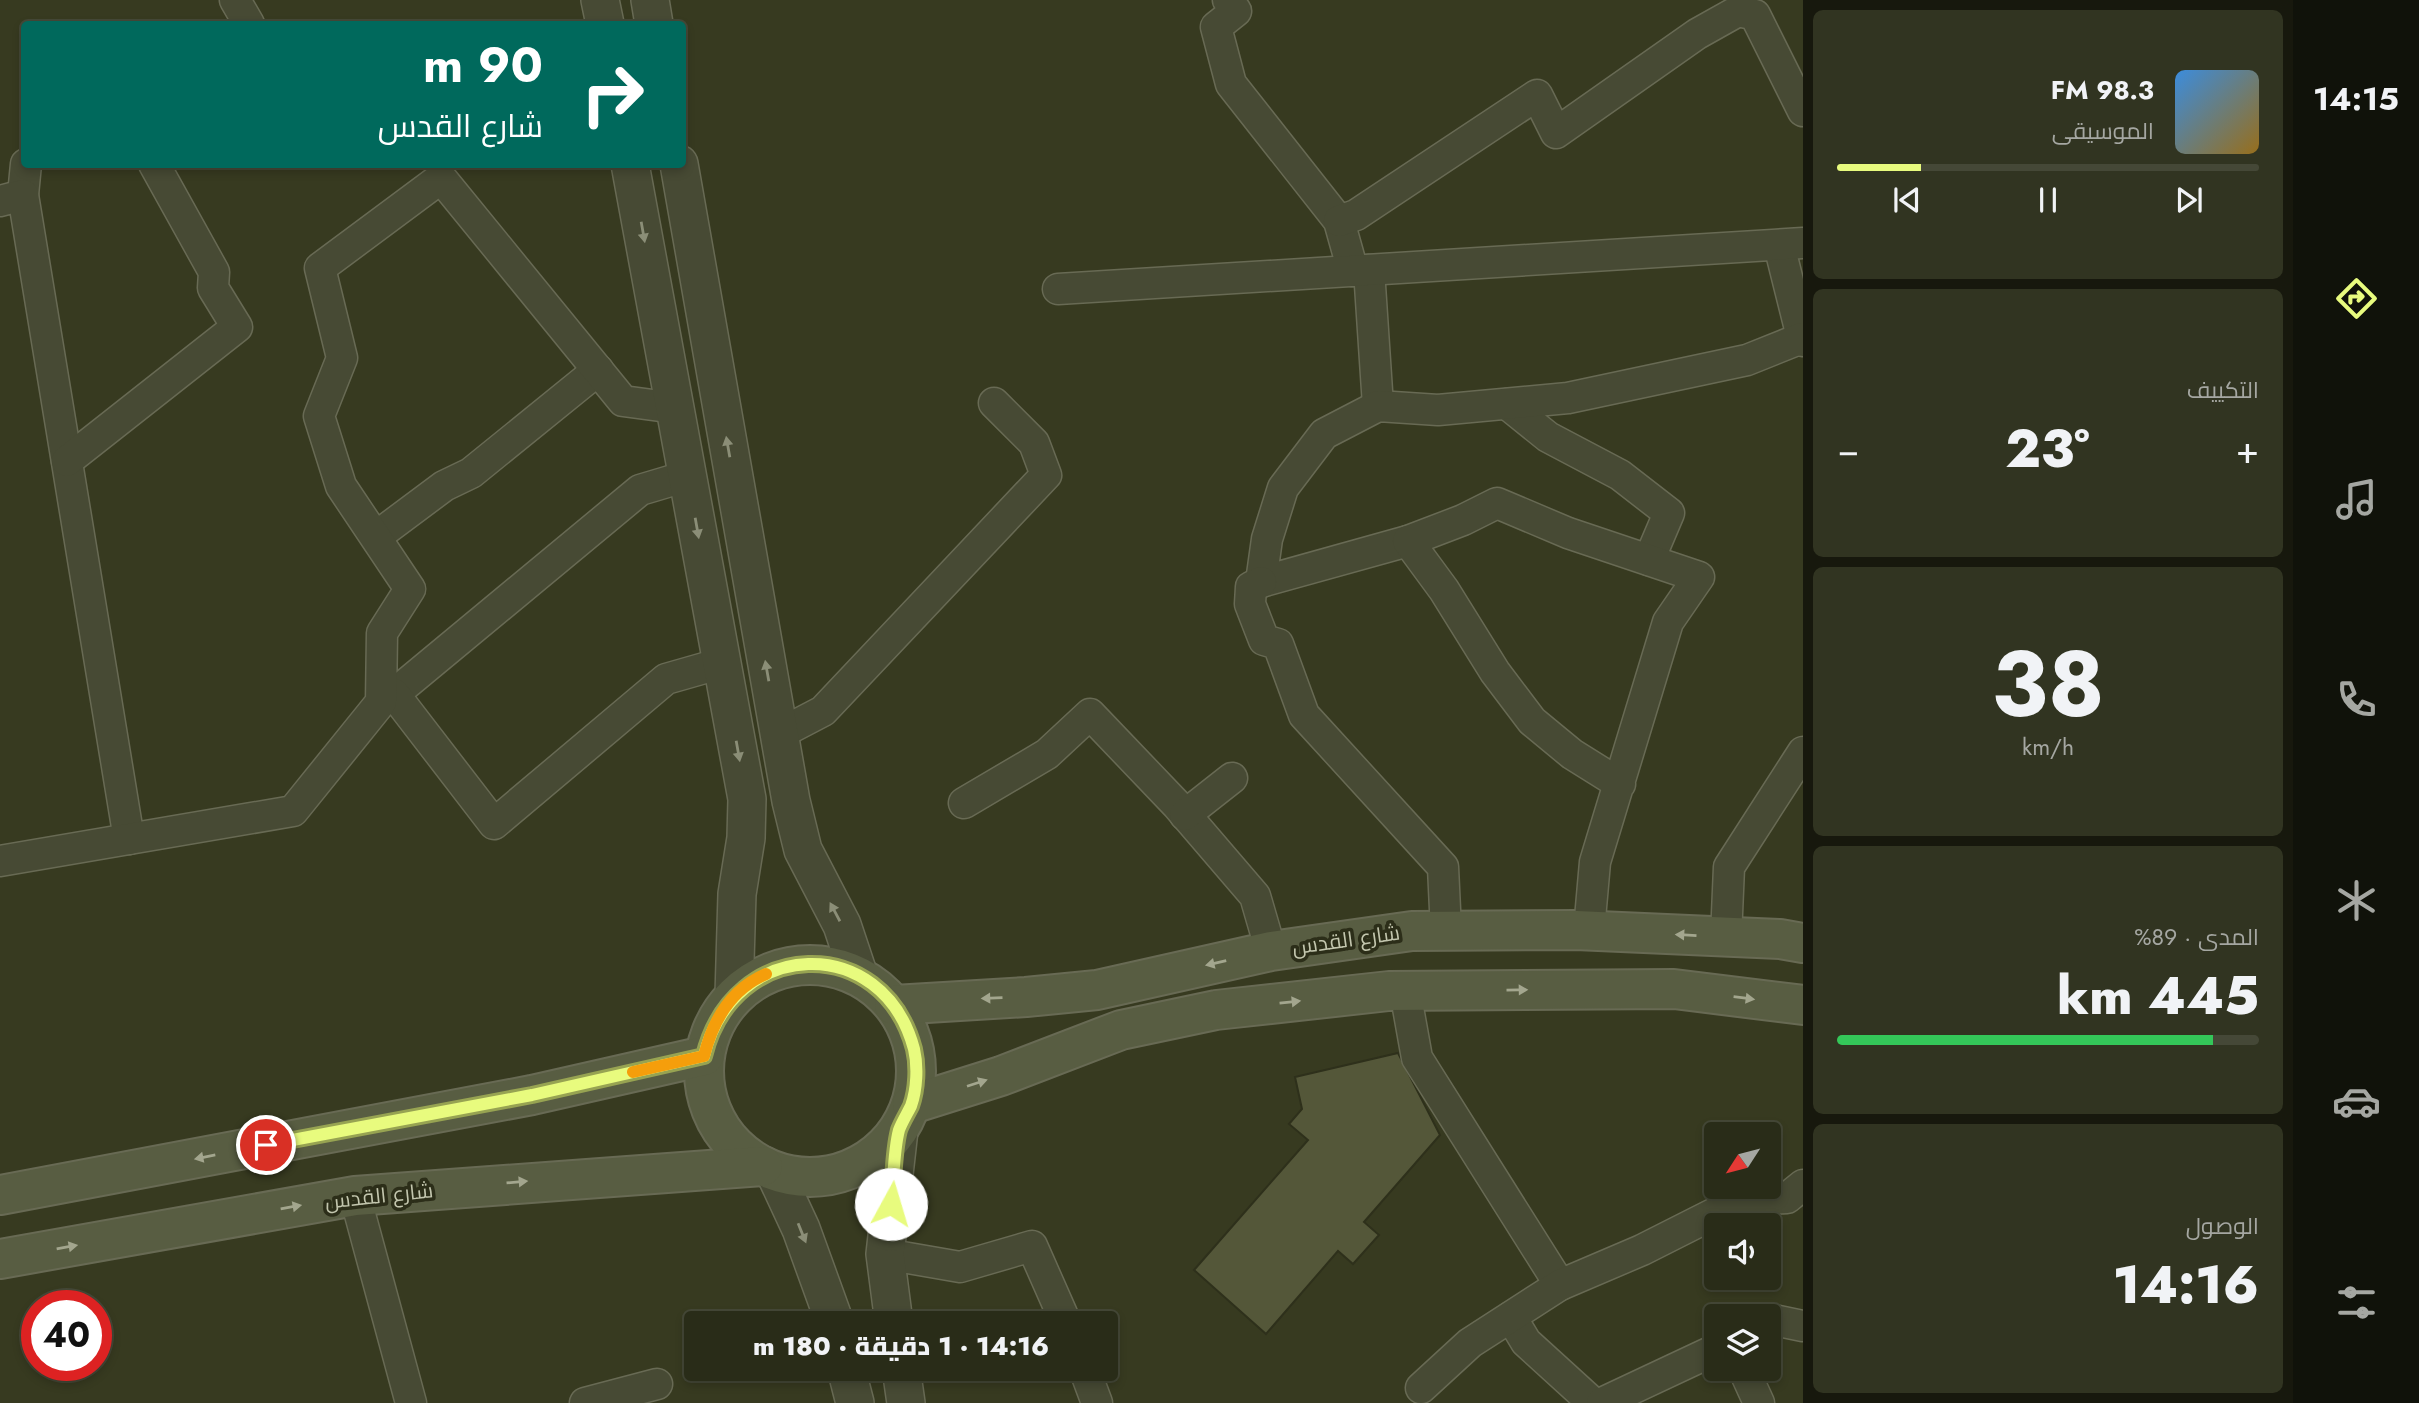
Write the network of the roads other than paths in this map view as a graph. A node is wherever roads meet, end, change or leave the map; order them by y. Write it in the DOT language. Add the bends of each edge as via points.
graph roads {
  1 [pos="235,0"];
  2 [pos="600,0"];
  3 [pos="650,0"];
  4 [pos="1228,0"];
  5 [pos="247,21"];
  6 [pos="604,21"];
  7 [pos="654,21"];
  8 [pos="1803,111"];
  9 [pos="24,168"];
  10 [pos="156,168"];
  11 [pos="631,168"];
  12 [pos="680,168"];
  13 [pos="12,198"];
  14 [pos="1339,221"];
  15 [pos="1791,244"];
  16 [pos="1361,270"];
  17 [pos="1058,289"];
  18 [pos="1803,339"];
  19 [pos="598,370"];
  20 [pos="994,403"];
  21 [pos="1507,404"];
  22 [pos="1378,406"];
  23 [pos="675,408"];
  24 [pos="67,461"];
  25 [pos="687,476"];
  26 [pos="377,536"];
  27 [pos="1408,541"];
  28 [pos="1649,560"];
  29 [pos="1261,582"];
  30 [pos="722,663"];
  31 [pos="387,698"];
  32 [pos="779,734"];
  33 [pos="1803,751"];
  34 [pos="1232,778"];
  35 [pos="1620,784"];
  36 [pos="964,803"];
  37 [pos="1185,815"];
  38 [pos="129,839"];
  39 [pos="0,861"];
  40 [pos="1589,930"];
  41 [pos="1446,931"];
  42 [pos="1726,937"];
  43 [pos="1803,943"];
  44 [pos="1271,951"];
  45 [pos="859,976"];
  46 [pos="1405,991"];
  47 [pos="734,995"];
  48 [pos="894,1005"];
  49 [pos="1803,1005"];
  50 [pos="704,1056"];
  51 [pos="905,1117"];
  52 [pos="768,1169"];
  53 [pos="1803,1185"];
  54 [pos="0,1195"];
  55 [pos="355,1196"];
  56 [pos="886,1254"];
  57 [pos="0,1259"];
  58 [pos="1560,1285"];
  59 [pos="831,1311"];
  60 [pos="893,1311"];
  61 [pos="1061,1311"];
  62 [pos="1511,1317"];
  63 [pos="1781,1321"];
  64 [pos="1803,1326"];
  65 [pos="1704,1355"];
  66 [pos="849,1381"];
  67 [pos="903,1381"];
  68 [pos="1089,1381"];
  69 [pos="1749,1381"];
  70 [pos="657,1384"];
  71 [pos="1420,1398"];
  72 [pos="411,1403"];
  73 [pos="585,1403"];
  74 [pos="855,1403"];
  75 [pos="906,1403"];
  76 [pos="1097,1403"];
  77 [pos="1594,1403"];
  78 [pos="1602,1403"];
  79 [pos="1759,1403"];
  1 -- 5 [label="street"];
  2 -- 6 [label="street"];
  3 -- 7 [label="street"];
  4 -- 14 [label="street" via="1236,11 1216,26 1231,84"];
  8 -- 14 [label="street" via="1755,15 1738,11 1697,34 1556,133 1537,95 1356,215"];
  9 -- 13 [label="street"];
  10 -- 24 [label="street" via="214,272 213,288 237,327"];
  11 -- 23 [label="street, one-way"];
  32 -- 12 [label="street, one-way"];
  13 -- 24 [label="street"];
  14 -- 16 [label="street"];
  15 -- 16 [label="street"];
  15 -- 18 [label="street"];
  16 -- 17 [label="street"];
  16 -- 22 [label="street"];
  18 -- 21 [label="street" via="1747,360 1660,381"];
  19 -- 23 [label="street" via="623,401"];
  19 -- 26 [label="street" via="471,473 444,486"];
  19 -- 26 [label="street" via="441,178 320,268 342,358 319,416 341,486"];
  20 -- 32 [label="street" via="1034,443 1046,475 823,711"];
  21 -- 22 [label="street" via="1437,410"];
  21 -- 28 [label="street" via="1548,437 1620,474 1669,513"];
  22 -- 29 [label="street" via="1324,434 1283,488 1267,539"];
  23 -- 25 [label="street"];
  24 -- 38 [label="street"];
  25 -- 30 [label="street, one-way"];
  25 -- 31 [label="street" via="640,490"];
  26 -- 31 [label="street" via="410,589 382,633"];
  27 -- 28 [label="street" via="1497,503"];
  27 -- 29 [label="street"];
  27 -- 35 [label="street" via="1532,721 1572,754"];
  28 -- 35 [label="street" via="1699,577 1668,622"];
  29 -- 41 [label="street" via="1251,587 1250,604 1264,639 1278,644 1304,715 1443,867"];
  30 -- 31 [label="street" via="666,679 494,824"];
  30 -- 47 [label="street, one-way" via="747,799 737,894"];
  31 -- 38 [label="street" via="293,811"];
  45 -- 32 [label="street, one-way" via="842,925 803,850"];
  33 -- 42 [label="street" via="1729,867"];
  34 -- 37 [label="street"];
  35 -- 40 [label="street" via="1595,862"];
  36 -- 37 [label="street" via="1047,754 1090,714"];
  37 -- 44 [label="street" via="1255,895"];
  38 -- 39 [label="street"];
  40 -- 41 [label="main road, شارع القدس"];
  42 -- 40 [label="main road, شارع القدس, one-way"];
  41 -- 44 [label="main road, شارع القدس" via="1412,931"];
  42 -- 43 [label="main road, شارع القدس"];
  44 -- 48 [label="main road, شارع القدس, one-way" via="1097,990"];
  45 -- 47 [label="main road" via="833,967 793,966 755,979"];
  45 -- 48 [label="main road"];
  46 -- 49 [label="main road, one-way" via="1674,989"];
  51 -- 46 [label="main road, one-way" via="1121,1030 1216,1010"];
  46 -- 58 [label="street" via="1417,1058"];
  47 -- 50 [label="main road" via="710,1034"];
  48 -- 51 [label="main road" via="908,1027 915,1052 916,1079"];
  50 -- 52 [label="main road" via="704,1083 717,1120 741,1152"];
  50 -- 54 [label="main road, one-way" via="532,1095"];
  51 -- 52 [label="main road" via="880,1151 848,1170 801,1177"];
  51 -- 56 [label="street"];
  55 -- 52 [label="main road, شارع القدس, one-way"];
  52 -- 59 [label="street, one-way" via="801,1229"];
  53 -- 58 [label="street" via="1787,1198 1741,1200"];
  57 -- 55 [label="main road, شارع القدس, one-way"];
  55 -- 72 [label="street"];
  56 -- 60 [label="street"];
  56 -- 61 [label="street" via="960,1267 1032,1246"];
  58 -- 62 [label="street"];
  62 -- 71 [label="street" via="1470,1343"];
  62 -- 77 [label="street" via="1526,1342"];
  63 -- 64 [label="street"];
  65 -- 78 [label="street"];
  66 -- 74 [label="street"];
  67 -- 75 [label="street"];
  68 -- 76 [label="street"];
  69 -- 79 [label="street"];
  70 -- 73 [label="street"];
}
